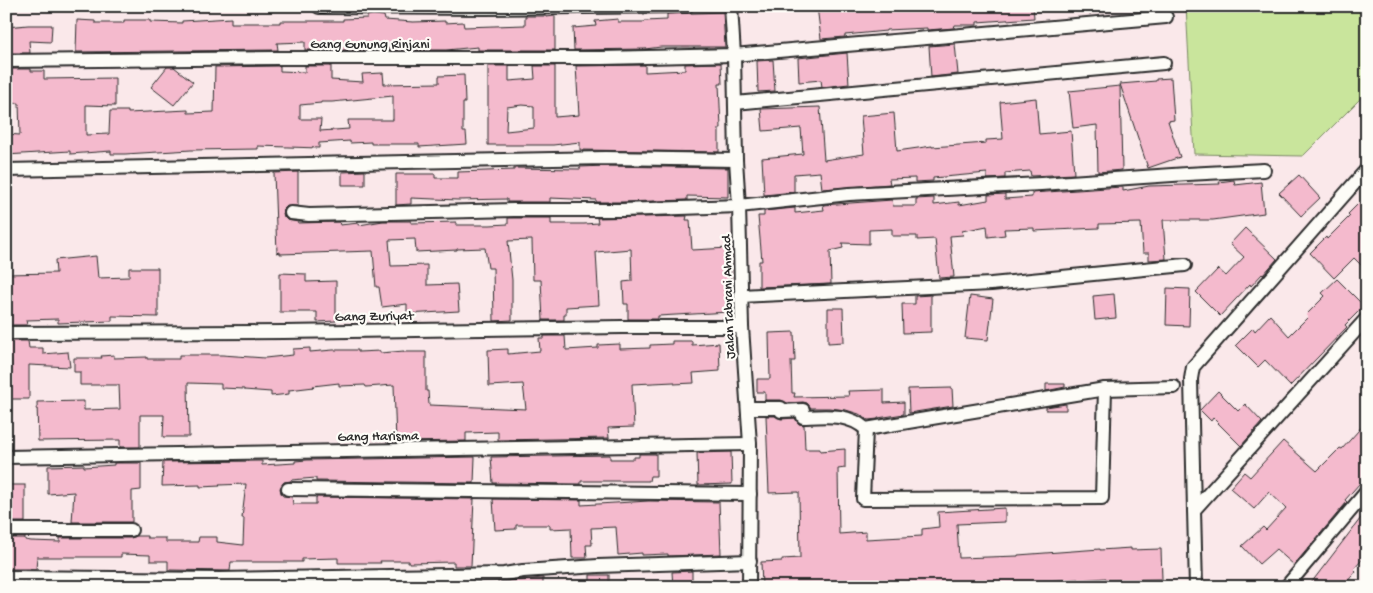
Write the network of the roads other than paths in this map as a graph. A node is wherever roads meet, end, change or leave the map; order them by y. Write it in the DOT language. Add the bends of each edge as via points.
graph roads {
  1 [pos="687,6"];
  2 [pos="731,6"];
  3 [pos="319,7"];
  4 [pos="1166,17"];
  5 [pos="734,55"];
  6 [pos="6,60"];
  7 [pos="1164,63"];
  8 [pos="735,104"];
  9 [pos="736,160"];
  10 [pos="1367,169"];
  11 [pos="6,170"];
  12 [pos="1264,170"];
  13 [pos="739,206"];
  14 [pos="291,213"];
  15 [pos="1186,266"];
  16 [pos="741,296"];
  17 [pos="1367,318"];
  18 [pos="742,327"];
  19 [pos="6,333"];
  20 [pos="1174,387"];
  21 [pos="1105,389"];
  22 [pos="748,408"];
  23 [pos="866,429"];
  24 [pos="750,444"];
  25 [pos="6,457"];
  26 [pos="288,490"];
  27 [pos="1367,491"];
  28 [pos="750,494"];
  29 [pos="1194,510"];
  30 [pos="6,530"];
  31 [pos="131,530"];
  32 [pos="750,560"];
  33 [pos="6,577"];
  34 [pos="750,587"];
  35 [pos="1196,587"];
  36 [pos="1286,587"];
  1 -- 3 [label="street"];
  2 -- 5 [label="street, Jalan Tabrani Ahmad"];
  4 -- 5 [label="street, Gang Gunung Rinjani"];
  5 -- 6 [label="street, Gang Gunung Rinjani"];
  5 -- 8 [label="street, Jalan Tabrani Ahmad"];
  7 -- 8 [label="street"];
  8 -- 9 [label="street, Jalan Tabrani Ahmad"];
  9 -- 11 [label="street" via="605,158"];
  9 -- 13 [label="street, Jalan Tabrani Ahmad"];
  10 -- 29 [label="street" via="1193,367"];
  12 -- 13 [label="street" via="849,194"];
  13 -- 14 [label="street"];
  13 -- 16 [label="street, Jalan Tabrani Ahmad"];
  15 -- 16 [label="street" via="991,284"];
  16 -- 18 [label="street, Jalan Tabrani Ahmad"];
  17 -- 29 [label="street"];
  18 -- 19 [label="street, Gang Zuriyat"];
  18 -- 22 [label="street, Jalan Tabrani Ahmad"];
  20 -- 21 [label="street"];
  21 -- 23 [label="street"];
  21 -- 23 [label="street" via="1102,498 863,498"];
  22 -- 23 [label="street" via="803,410 804,417 841,416"];
  22 -- 24 [label="street, Jalan Tabrani Ahmad"];
  24 -- 25 [label="street, Gang Harisma"];
  24 -- 28 [label="street, Jalan Tabrani Ahmad"];
  26 -- 28 [label="street"];
  27 -- 36 [label="street"];
  28 -- 32 [label="street, Jalan Tabrani Ahmad"];
  29 -- 35 [label="street"];
  30 -- 31 [label="street"];
  32 -- 33 [label="street" via="495,574 221,579"];
  32 -- 34 [label="street, Jalan Tabrani Ahmad"];
}
